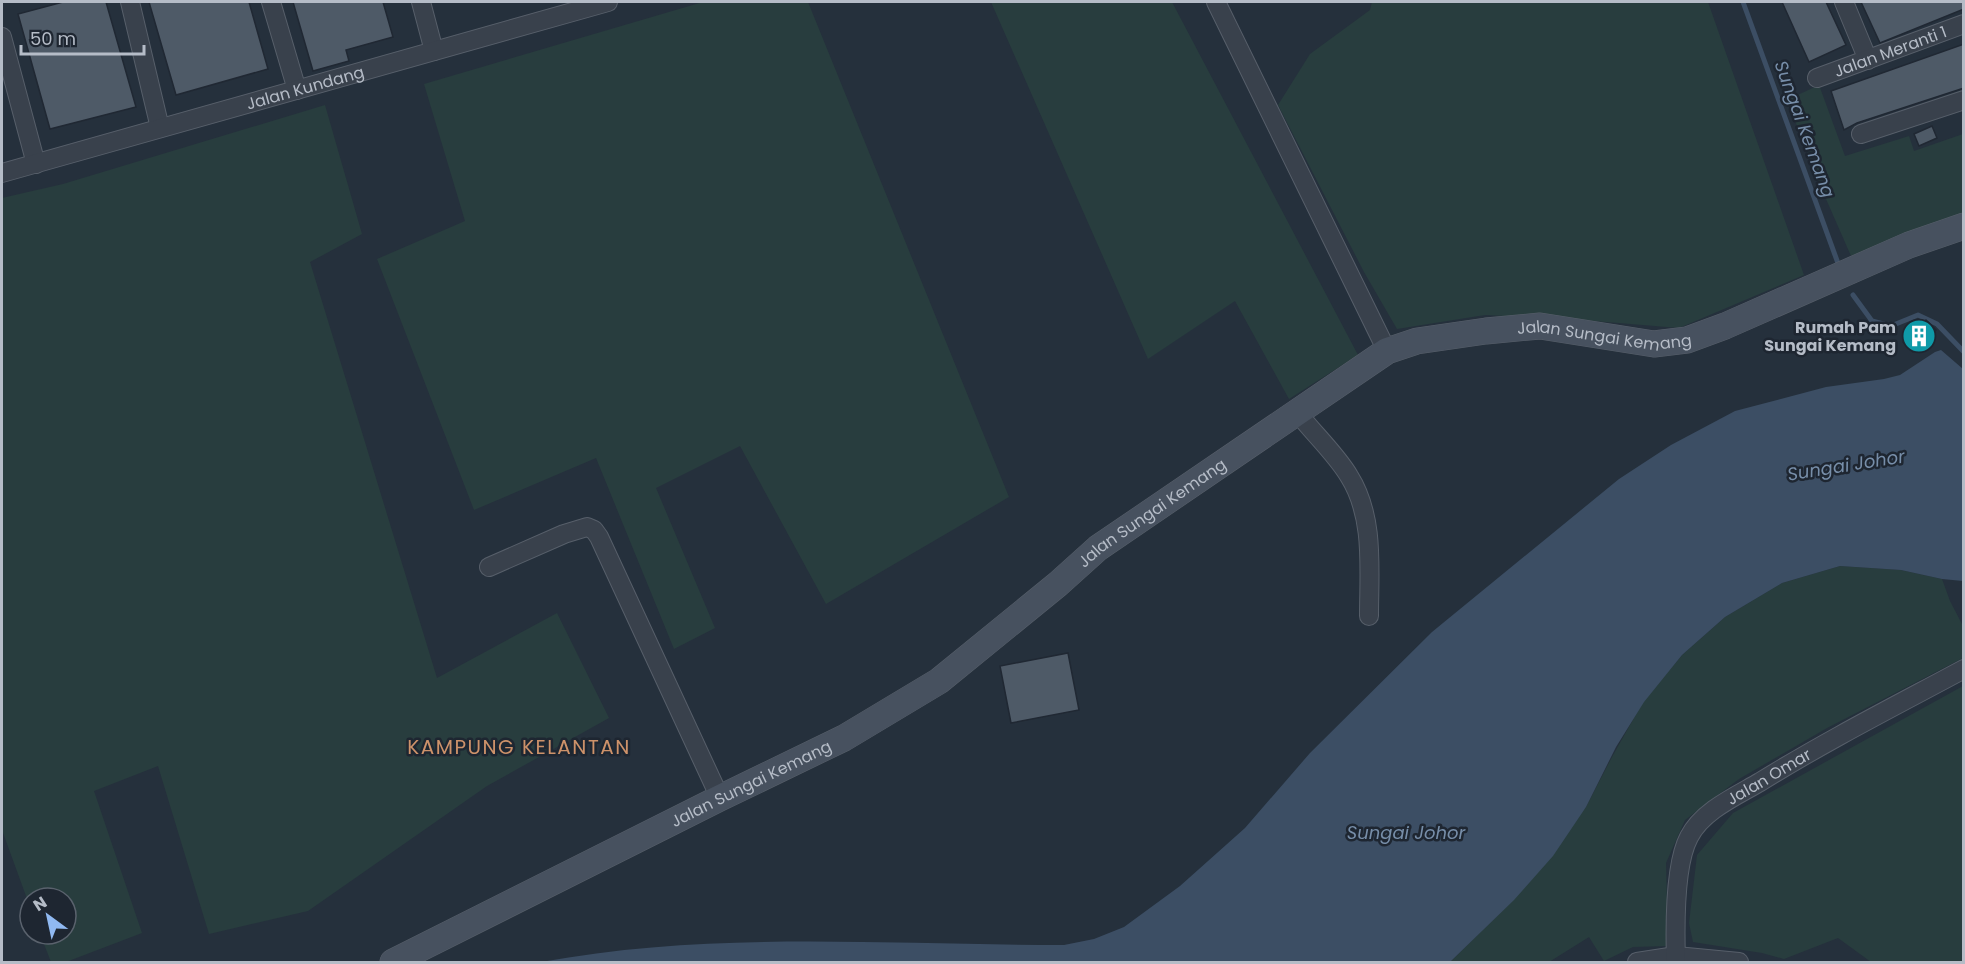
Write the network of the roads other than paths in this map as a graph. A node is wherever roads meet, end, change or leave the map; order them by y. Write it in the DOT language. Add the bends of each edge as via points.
graph roads {
  1 [pos="130,2"];
  2 [pos="271,2"];
  3 [pos="421,2"];
  4 [pos="608,2"];
  5 [pos="1216,2"];
  6 [pos="1844,2"];
  7 [pos="1964,24"];
  8 [pos="2,37"];
  9 [pos="434,51"];
  10 [pos="1868,60"];
  11 [pos="1817,78"];
  12 [pos="297,90"];
  13 [pos="1964,100"];
  14 [pos="159,128"];
  15 [pos="1861,134"];
  16 [pos="36,164"];
  17 [pos="2,173"];
  18 [pos="1964,226"];
  19 [pos="1387,351"];
  20 [pos="1297,412"];
  21 [pos="489,567"];
  22 [pos="1369,616"];
  23 [pos="1964,669"];
  24 [pos="720,798"];
  25 [pos="1676,959"];
  26 [pos="393,963"];
  27 [pos="1637,963"];
  28 [pos="1739,963"];
  1 -- 14 [label="street"];
  2 -- 12 [label="street"];
  3 -- 9 [label="street"];
  4 -- 9 [label="street, Jalan Kundang"];
  5 -- 19 [label="street"];
  6 -- 10 [label="street"];
  7 -- 10 [label="street, Jalan Meranti 1"];
  8 -- 16 [label="street"];
  9 -- 12 [label="street, Jalan Kundang"];
  10 -- 11 [label="street, Jalan Meranti 1"];
  12 -- 14 [label="street, Jalan Kundang"];
  13 -- 15 [label="street"];
  14 -- 16 [label="street, Jalan Kundang"];
  16 -- 17 [label="street, Jalan Kundang"];
  18 -- 19 [label="street, Jalan Sungai Kemang" via="1687,340 1654,344 1540,326 1417,341"];
  19 -- 20 [label="street, Jalan Sungai Kemang"];
  20 -- 22 [label="street" via="1349,476 1361,500 1369,547"];
  20 -- 24 [label="street, Jalan Sungai Kemang" via="1098,548 939,681 844,738"];
  21 -- 24 [label="street" via="564,534 587,527 594,530"];
  23 -- 25 [label="street, Jalan Omar" via="1803,756 1717,808 1694,828 1678,873"];
  24 -- 26 [label="street, Jalan Sungai Kemang"];
  25 -- 27 [label="street"];
  25 -- 28 [label="street"];
}
